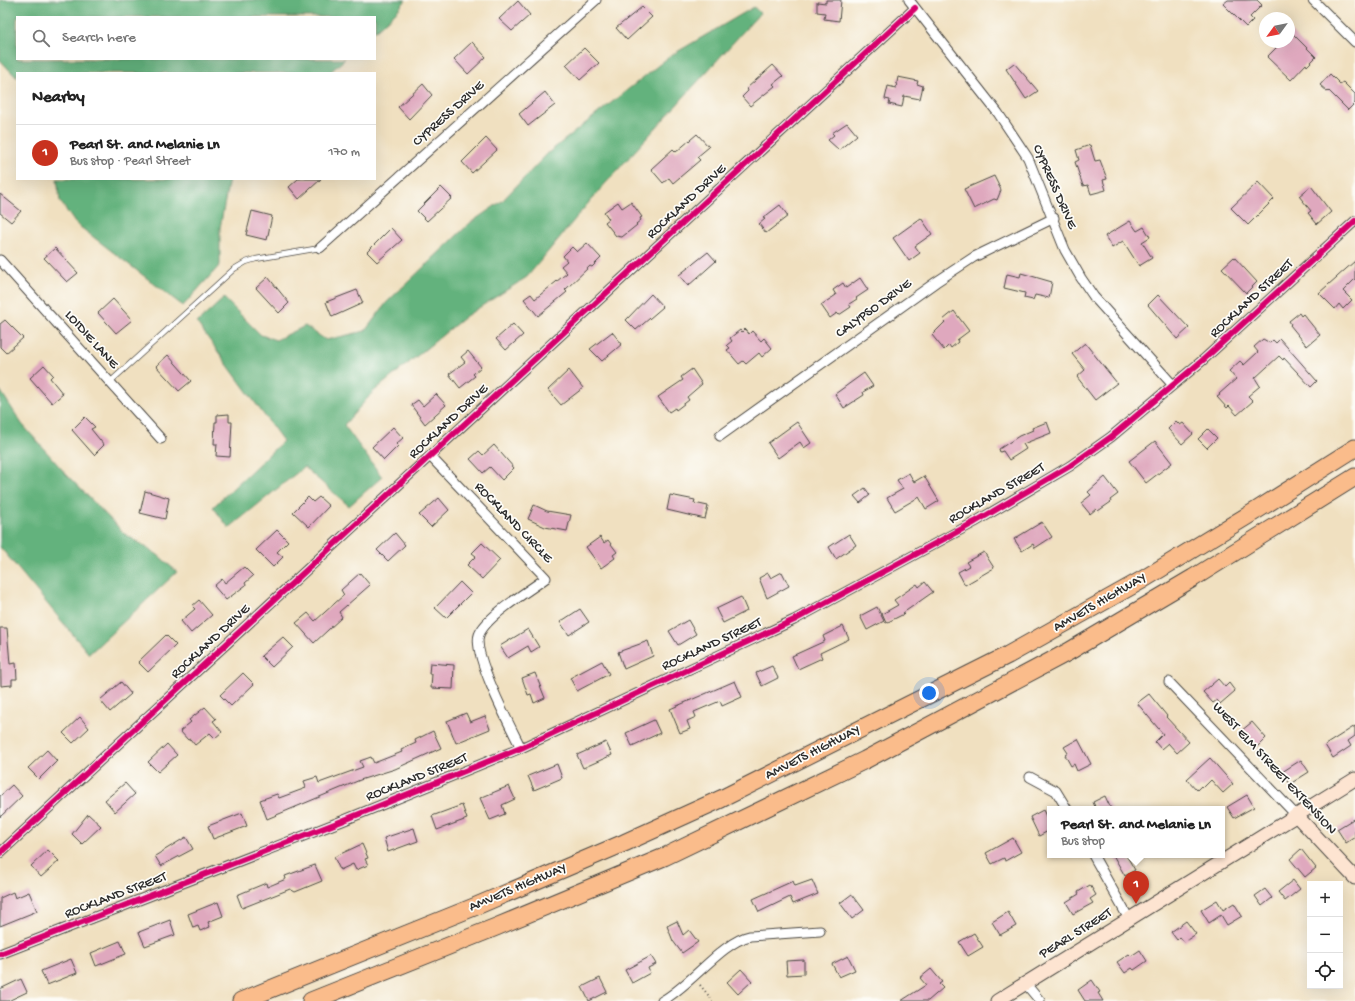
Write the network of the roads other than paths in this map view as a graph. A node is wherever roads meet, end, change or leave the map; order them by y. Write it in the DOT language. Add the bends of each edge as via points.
graph roads {
  1 [pos="596,0"];
  2 [pos="909,0"];
  3 [pos="1314,0"];
  4 [pos="915,8"];
  5 [pos="1355,42"];
  6 [pos="1054,218"];
  7 [pos="1355,221"];
  8 [pos="320,248"];
  9 [pos="0,260"];
  10 [pos="110,382"];
  11 [pos="1172,384"];
  12 [pos="720,436"];
  13 [pos="161,438"];
  14 [pos="1355,448"];
  15 [pos="430,456"];
  16 [pos="1355,477"];
  17 [pos="1169,682"];
  18 [pos="521,748"];
  19 [pos="1030,777"];
  20 [pos="1355,779"];
  21 [pos="1065,806"];
  22 [pos="1296,815"];
  23 [pos="0,853"];
  24 [pos="1095,858"];
  25 [pos="1355,878"];
  26 [pos="1129,919"];
  27 [pos="820,931"];
  28 [pos="0,954"];
  29 [pos="1025,984"];
  30 [pos="241,1001"];
  31 [pos="311,1001"];
  32 [pos="662,1001"];
  33 [pos="997,1001"];
  34 [pos="1040,1001"];
  1 -- 8 [label="street, CYPRESS DRIVE"];
  2 -- 4 [label="street, CYPRESS DRIVE"];
  3 -- 5 [label="street"];
  4 -- 6 [label="street, CYPRESS DRIVE" via="1014,136 1028,158"];
  4 -- 15 [label="street, ROCKLAND DRIVE"];
  6 -- 11 [label="street, CYPRESS DRIVE" via="1066,250 1086,284"];
  6 -- 12 [label="street, CALYPSO DRIVE" via="974,257"];
  7 -- 11 [label="street, ROCKLAND STREET" via="1203,360"];
  8 -- 10 [label="lane" via="256,259 234,269"];
  9 -- 10 [label="street, LOIDIE LANE"];
  10 -- 13 [label="street, LOIDIE LANE"];
  11 -- 18 [label="street, ROCKLAND STREET" via="1111,437 1070,466 976,522 794,620"];
  14 -- 30 [label="highway, AMVETS HIGHWAY" via="1148,576 1008,656 721,799 624,844"];
  15 -- 18 [label="street, ROCKLAND CIRCLE" via="546,578 495,615 479,635 478,645 484,668"];
  15 -- 23 [label="street, ROCKLAND DRIVE"];
  16 -- 31 [label="highway, AMVETS HIGHWAY" via="1068,652 865,760 664,857"];
  17 -- 22 [label="street, WEST ELM STREET EXTENSION"];
  18 -- 28 [label="street, ROCKLAND STREET" via="342,821"];
  19 -- 21 [label="street" via="1056,791"];
  20 -- 22 [label="street, PEARL STREET"];
  22 -- 25 [label="street, WEST ELM STREET EXTENSION"];
  22 -- 26 [label="street, PEARL STREET"];
  24 -- 26 [label="street"];
  26 -- 29 [label="street, PEARL STREET"];
  27 -- 32 [label="street" via="742,938"];
  29 -- 33 [label="street, PEARL STREET"];
  29 -- 34 [label="street"];
}
